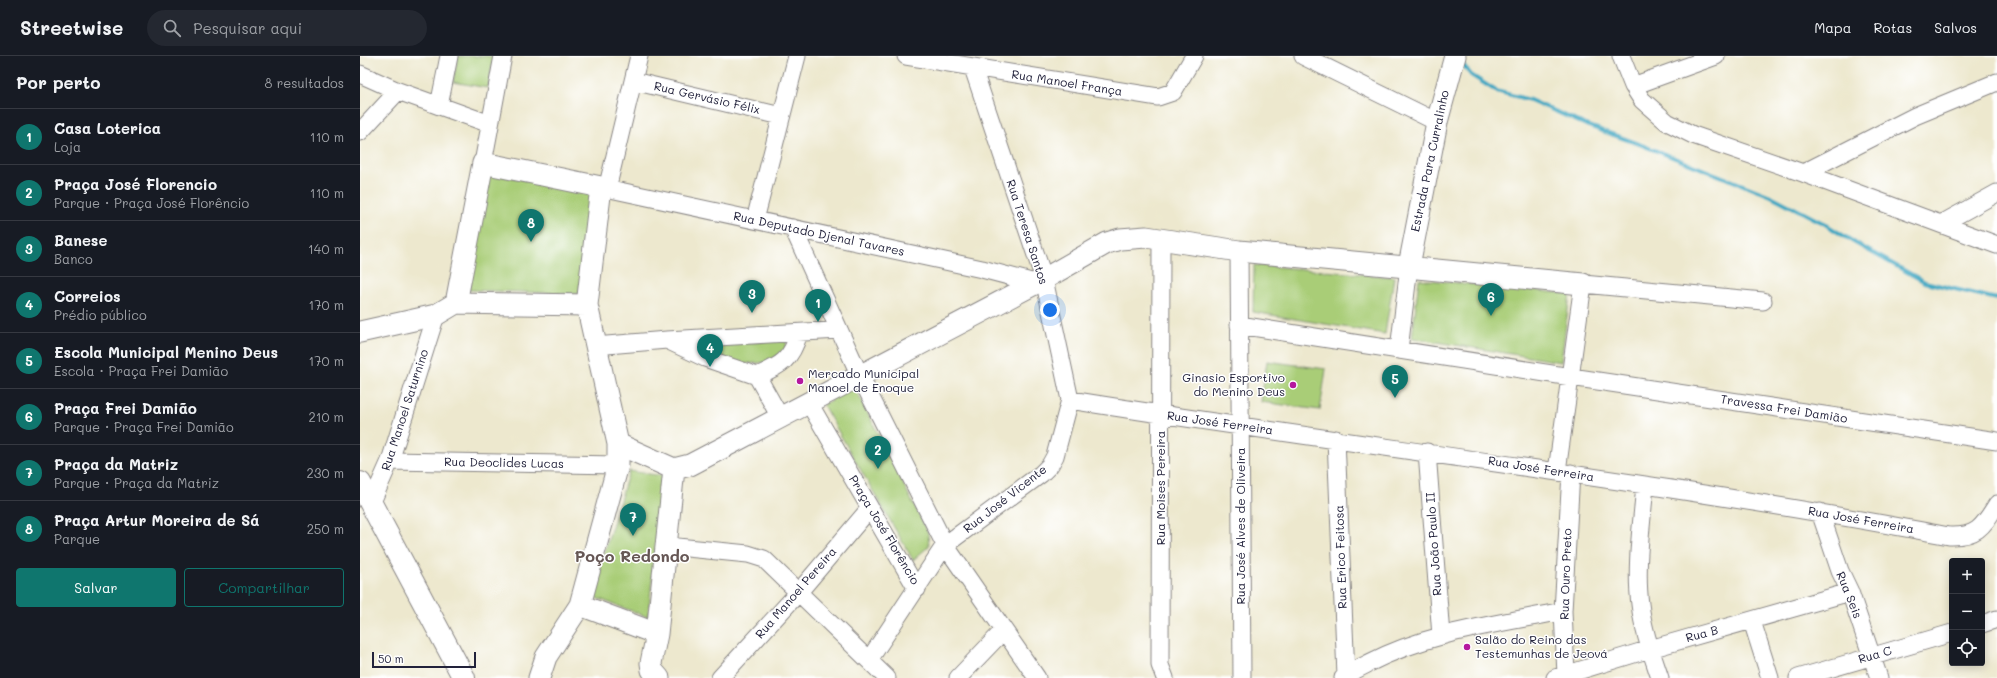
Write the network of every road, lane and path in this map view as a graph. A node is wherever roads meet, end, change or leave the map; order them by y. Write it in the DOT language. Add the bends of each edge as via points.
graph roads {
  1 [pos="449,56"];
  2 [pos="503,56"];
  3 [pos="639,56"];
  4 [pos="797,56"];
  5 [pos="906,56"];
  6 [pos="1194,56"];
  7 [pos="1303,56"];
  8 [pos="1621,56"];
  9 [pos="1716,56"];
  10 [pos="1452,61"];
  11 [pos="973,68"];
  12 [pos="360,74"];
  13 [pos="633,81"];
  14 [pos="1997,82"];
  15 [pos="1633,86"];
  16 [pos="398,91"];
  17 [pos="439,106"];
  18 [pos="781,116"];
  19 [pos="1437,122"];
  20 [pos="490,124"];
  21 [pos="360,132"];
  22 [pos="483,163"];
  23 [pos="1803,173"];
  24 [pos="604,188"];
  25 [pos="1997,193"];
  26 [pos="755,220"];
  27 [pos="1941,224"];
  28 [pos="793,228"];
  29 [pos="1162,239"];
  30 [pos="1997,245"];
  31 [pos="1239,251"];
  32 [pos="1409,266"];
  33 [pos="1039,281"];
  34 [pos="1583,284"];
  35 [pos="1763,301"];
  36 [pos="456,303"];
  37 [pos="587,305"];
  38 [pos="436,315"];
  39 [pos="1239,325"];
  40 [pos="839,330"];
  41 [pos="360,332"];
  42 [pos="799,333"];
  43 [pos="667,340"];
  44 [pos="596,346"];
  45 [pos="1398,350"];
  46 [pos="757,376"];
  47 [pos="860,376"];
  48 [pos="1570,377"];
  49 [pos="1070,400"];
  50 [pos="809,403"];
  51 [pos="1161,414"];
  52 [pos="780,417"];
  53 [pos="1241,426"];
  54 [pos="1336,439"];
  55 [pos="1997,441"];
  56 [pos="618,444"];
  57 [pos="1428,452"];
  58 [pos="390,461"];
  59 [pos="618,465"];
  60 [pos="674,469"];
  61 [pos="1564,472"];
  62 [pos="360,483"];
  63 [pos="1645,485"];
  64 [pos="371,504"];
  65 [pos="1997,504"];
  66 [pos="870,508"];
  67 [pos="1820,512"];
  68 [pos="944,545"];
  69 [pos="667,546"];
  70 [pos="917,589"];
  71 [pos="1850,592"];
  72 [pos="798,593"];
  73 [pos="580,605"];
  74 [pos="1564,611"];
  75 [pos="1997,619"];
  76 [pos="1752,621"];
  77 [pos="1985,623"];
  78 [pos="1003,631"];
  79 [pos="1949,633"];
  80 [pos="657,634"];
  81 [pos="1440,636"];
  82 [pos="1650,649"];
  83 [pos="1872,656"];
  84 [pos="546,657"];
  85 [pos="869,660"];
  86 [pos="1163,671"];
  87 [pos="1346,677"];
  88 [pos="1559,677"];
  89 [pos="464,678"];
  90 [pos="525,678"];
  91 [pos="539,678"];
  92 [pos="660,678"];
  93 [pos="720,678"];
  94 [pos="887,678"];
  95 [pos="958,678"];
  96 [pos="1036,678"];
  97 [pos="1242,678"];
  98 [pos="1660,678"];
  99 [pos="1770,678"];
  100 [pos="1798,678"];
  101 [pos="1879,678"];
  1 -- 17 [label="street"];
  2 -- 20 [label="street"];
  3 -- 13 [label="street"];
  4 -- 18 [label="street"];
  5 -- 11 [label="street, Rua Manoel França"];
  6 -- 11 [label="street, Rua Manoel França" via="1173,92 1158,97"];
  7 -- 19 [label="street"];
  8 -- 15 [label="street"];
  9 -- 15 [label="street"];
  10 -- 19 [label="street, Estrada Para Curralinho"];
  11 -- 33 [label="street, Rua Teresa Santos"];
  12 -- 16 [label="street"];
  13 -- 18 [label="street, Rua Gervásio Félix"];
  13 -- 24 [label="street"];
  14 -- 23 [label="street" via="1915,116"];
  15 -- 23 [label="street" via="1642,100 1667,122 1693,135"];
  16 -- 17 [label="street"];
  16 -- 21 [label="street"];
  17 -- 20 [label="street"];
  18 -- 26 [label="street"];
  19 -- 32 [label="street, Estrada Para Curralinho"];
  20 -- 22 [label="street"];
  22 -- 24 [label="street"];
  22 -- 36 [label="street"];
  23 -- 27 [label="street"];
  24 -- 26 [label="street, Rua Deputado Djenal Tavares"];
  24 -- 37 [label="street"];
  25 -- 27 [label="street"];
  26 -- 28 [label="street, Rua Deputado Djenal Tavares"];
  27 -- 30 [label="street"];
  28 -- 33 [label="street, Rua Deputado Djenal Tavares"];
  28 -- 40 [label="street"];
  29 -- 31 [label="street"];
  29 -- 33 [label="street" via="1133,237 1107,243"];
  29 -- 51 [label="street, Rua Moises Pereira"];
  31 -- 32 [label="street"];
  31 -- 39 [label="street, Rua José Alves de Oliveira"];
  32 -- 34 [label="street"];
  32 -- 45 [label="street"];
  33 -- 47 [label="street"];
  33 -- 49 [label="street, Rua Teresa Santos"];
  34 -- 35 [label="street"];
  34 -- 48 [label="street, Rua Ouro Preto"];
  36 -- 37 [label="street"];
  36 -- 38 [label="street"];
  37 -- 44 [label="street"];
  38 -- 41 [label="street"];
  38 -- 58 [label="street, Rua Manoel Saturnino"];
  39 -- 45 [label="street, Travessa Frei Damião"];
  39 -- 53 [label="street, Rua José Alves de Oliveira"];
  40 -- 42 [label="street"];
  40 -- 47 [label="street"];
  42 -- 43 [label="street"];
  42 -- 46 [label="street" via="790,356 776,367"];
  43 -- 44 [label="street"];
  43 -- 46 [label="street" via="705,358"];
  44 -- 56 [label="street"];
  45 -- 48 [label="street, Travessa Frei Damião"];
  46 -- 52 [label="street"];
  47 -- 50 [label="street"];
  47 -- 68 [label="street"];
  48 -- 55 [label="street, Travessa Frei Damião"];
  48 -- 61 [label="street, Rua Ouro Preto"];
  49 -- 51 [label="street, Rua José Ferreira"];
  49 -- 68 [label="street, Rua José Vicente" via="1055,456 1050,465"];
  50 -- 52 [label="street"];
  50 -- 66 [label="street, Praça José Florêncio"];
  51 -- 53 [label="street, Rua José Ferreira"];
  51 -- 86 [label="street, Rua Moises Pereira"];
  52 -- 60 [label="street" via="690,465"];
  53 -- 54 [label="street, Rua José Ferreira"];
  53 -- 97 [label="street, Rua José Alves de Oliveira"];
  54 -- 57 [label="street, Rua José Ferreira"];
  54 -- 87 [label="street, Rua Erico Feitosa"];
  56 -- 59 [label="street"];
  56 -- 60 [label="street"];
  57 -- 61 [label="street, Rua José Ferreira"];
  57 -- 81 [label="street, Rua João Paulo II"];
  58 -- 59 [label="street, Rua Deoclides Lucas"];
  58 -- 64 [label="street, Rua Manoel Saturnino"];
  59 -- 73 [label="street"];
  60 -- 69 [label="street"];
  61 -- 63 [label="street, Rua José Ferreira"];
  61 -- 74 [label="street, Rua Ouro Preto"];
  62 -- 64 [label="main road"];
  63 -- 67 [label="street, Rua José Ferreira"];
  63 -- 82 [label="street" via="1639,589 1642,620"];
  64 -- 89 [label="main road"];
  65 -- 67 [label="street, Rua José Ferreira" via="1977,531 1959,536"];
  66 -- 70 [label="street, Praça José Florêncio"];
  66 -- 72 [label="street, Rua Manoel Pereira"];
  67 -- 71 [label="street, Rua Seis" via="1840,572"];
  68 -- 70 [label="street, Praça José Florêncio"];
  68 -- 78 [label="street"];
  69 -- 72 [label="street" via="756,556 769,563"];
  69 -- 80 [label="street"];
  70 -- 85 [label="street"];
  71 -- 76 [label="street, Rua B"];
  71 -- 83 [label="street, Rua Seis"];
  72 -- 85 [label="street"];
  72 -- 93 [label="street, Rua Manoel Pereira"];
  73 -- 80 [label="street"];
  73 -- 84 [label="street"];
  74 -- 81 [label="street"];
  74 -- 88 [label="street, Rua Ouro Preto"];
  75 -- 77 [label="street"];
  76 -- 82 [label="street, Rua B"];
  76 -- 99 [label="street"];
  78 -- 95 [label="street"];
  78 -- 96 [label="street"];
  79 -- 83 [label="street, Rua C"];
  80 -- 92 [label="street" via="651,663 652,670"];
  81 -- 87 [label="street" via="1394,651"];
  82 -- 88 [label="street, Rua B"];
  82 -- 98 [label="street"];
  83 -- 100 [label="street, Rua C"];
  83 -- 101 [label="street, Rua Seis"];
  84 -- 90 [label="street"];
  84 -- 91 [label="street"];
  85 -- 94 [label="street"];
}
